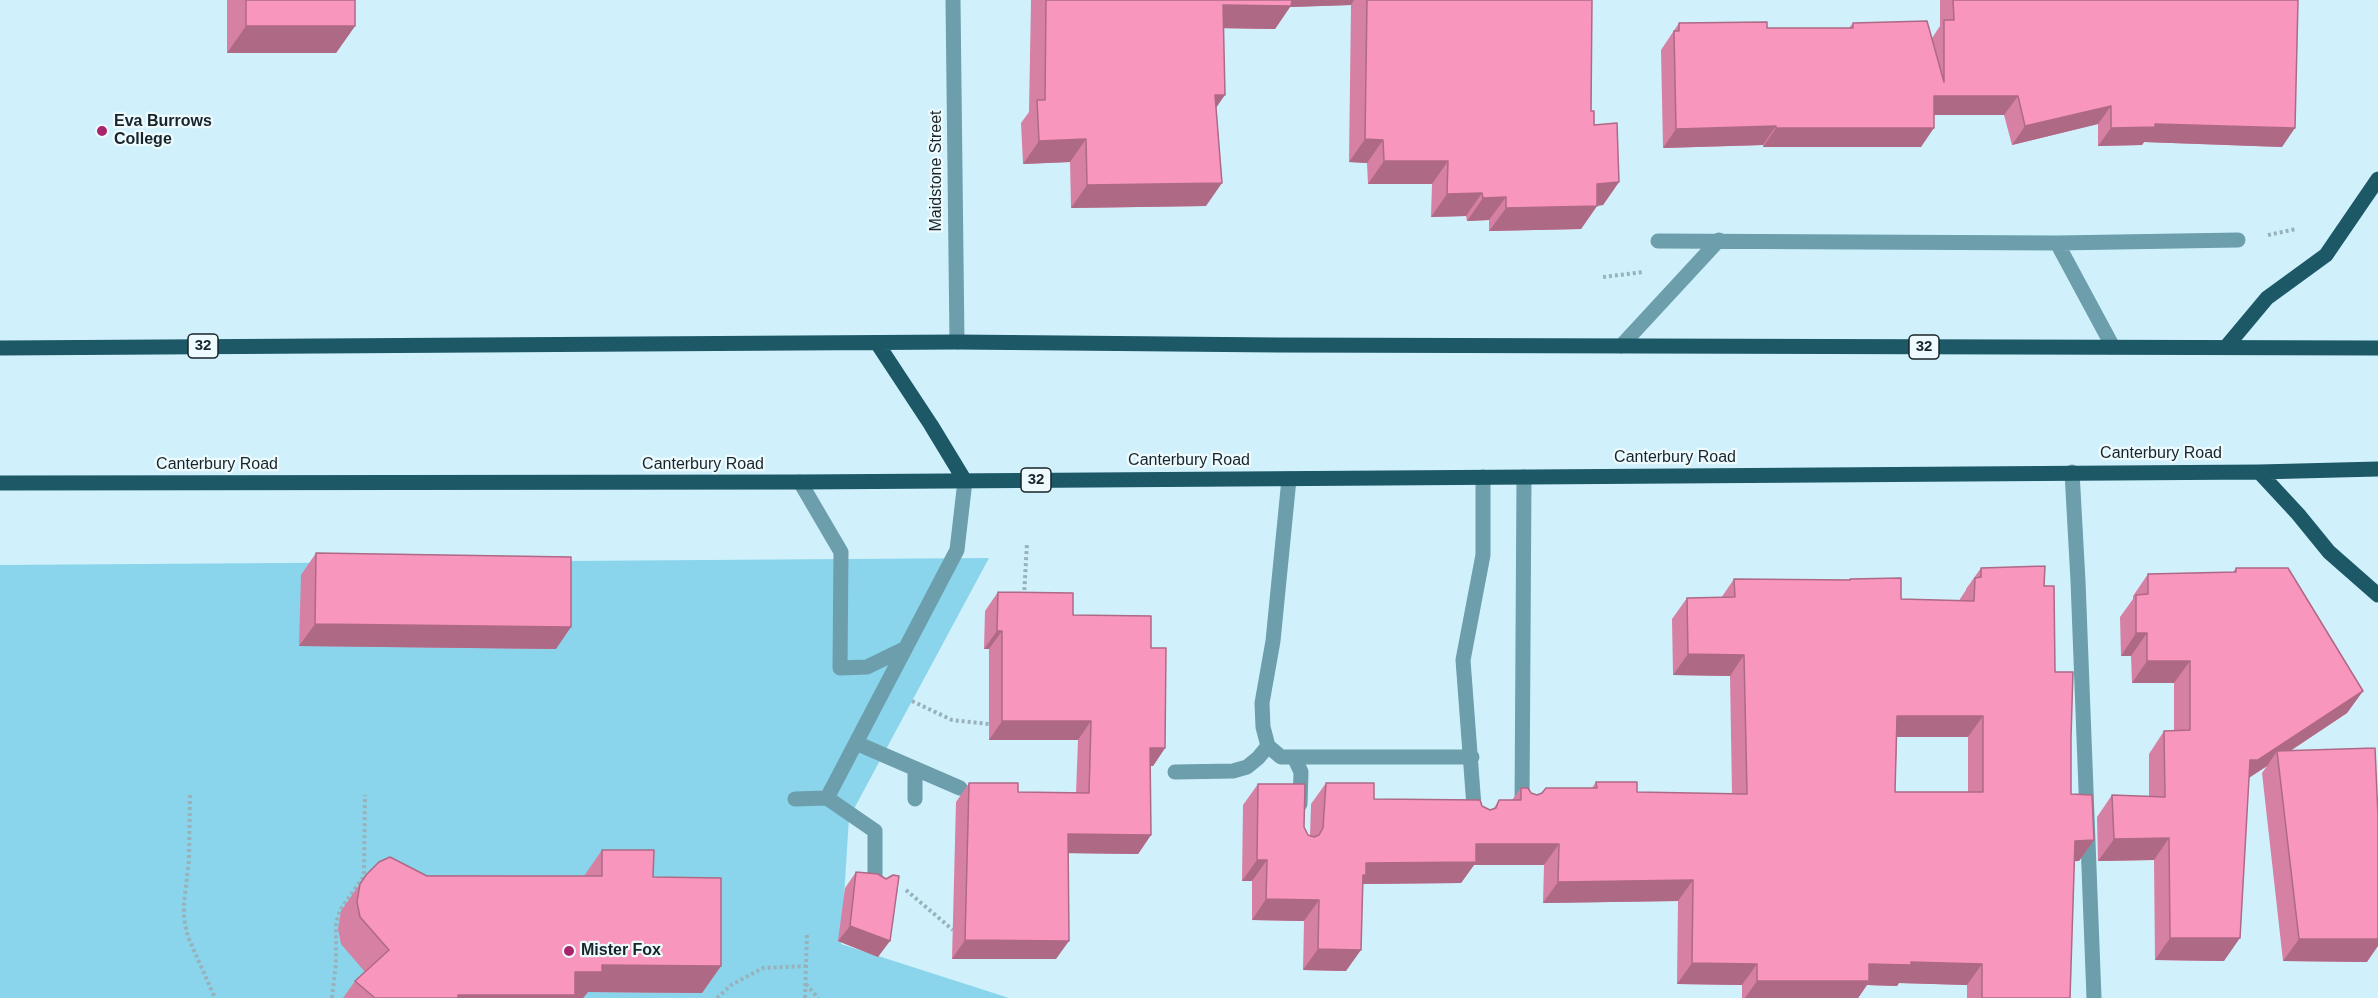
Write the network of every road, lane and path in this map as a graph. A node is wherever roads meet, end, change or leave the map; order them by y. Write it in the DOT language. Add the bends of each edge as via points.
graph roads {
  1 [pos="954,0"];
  2 [pos="2378,179"];
  3 [pos="1719,240"];
  4 [pos="2238,240"];
  5 [pos="1658,241"];
  6 [pos="2057,243"];
  7 [pos="957,342"];
  8 [pos="877,344"];
  9 [pos="1621,346"];
  10 [pos="2113,347"];
  11 [pos="2226,347"];
  12 [pos="0,348"];
  13 [pos="2378,348"];
  14 [pos="2378,469"];
  15 [pos="2072,472"];
  16 [pos="2259,472"];
  17 [pos="1483,477"];
  18 [pos="1524,477"];
  19 [pos="1289,479"];
  20 [pos="965,481"];
  21 [pos="0,483"];
  22 [pos="800,483"];
  23 [pos="1027,543"];
  24 [pos="2378,595"];
  25 [pos="1024,600"];
  26 [pos="904,650"];
  27 [pos="885,686"];
  28 [pos="989,724"];
  29 [pos="856,743"];
  30 [pos="1268,746"];
  31 [pos="1294,757"];
  32 [pos="1472,757"];
  33 [pos="915,769"];
  34 [pos="1175,772"];
  35 [pos="960,788"];
  36 [pos="190,795"];
  37 [pos="365,795"];
  38 [pos="827,798"];
  39 [pos="795,799"];
  40 [pos="915,799"];
  41 [pos="1522,806"];
  42 [pos="1300,816"];
  43 [pos="1475,821"];
  44 [pos="875,864"];
  45 [pos="875,885"];
  46 [pos="953,930"];
  47 [pos="807,934"];
  48 [pos="806,966"];
  49 [pos="805,983"];
  50 [pos="215,998"];
  51 [pos="332,998"];
  52 [pos="717,998"];
  53 [pos="805,998"];
  54 [pos="818,998"];
  55 [pos="2094,998"];
  1 -- 7 [label="street, Maidstone Street"];
  2 -- 11 [label="main road" via="2326,255 2267,298"];
  3 -- 5 [label="street"];
  3 -- 6 [label="street"];
  3 -- 9 [label="street"];
  4 -- 6 [label="street"];
  6 -- 10 [label="street"];
  7 -- 8 [label="main road, 32"];
  7 -- 9 [label="main road, 32"];
  8 -- 12 [label="main road, 32"];
  8 -- 20 [label="main road"];
  9 -- 10 [label="main road, 32"];
  10 -- 11 [label="main road, 32"];
  11 -- 13 [label="main road, 32"];
  14 -- 16 [label="main road, Canterbury Road / 32"];
  15 -- 16 [label="main road, Canterbury Road / 32"];
  15 -- 18 [label="main road, Canterbury Road / 32"];
  15 -- 55 [label="street"];
  16 -- 24 [label="main road" via="2329,552"];
  17 -- 18 [label="main road, Canterbury Road / 32"];
  17 -- 19 [label="main road, Canterbury Road / 32"];
  17 -- 32 [label="street" via="1483,555 1463,660"];
  18 -- 41 [label="street"];
  19 -- 20 [label="main road, Canterbury Road / 32"];
  19 -- 30 [label="street" via="1273,641 1262,703"];
  20 -- 22 [label="main road, Canterbury Road / 32"];
  20 -- 26 [label="street" via="957,550"];
  21 -- 22 [label="main road, Canterbury Road / 32"];
  22 -- 26 [label="street" via="842,552 840,668 867,667"];
  23 -- 25 [label="path"];
  26 -- 27 [label="street"];
  27 -- 28 [label="path" via="952,720"];
  27 -- 29 [label="street"];
  29 -- 33 [label="street"];
  29 -- 38 [label="street"];
  30 -- 31 [label="street" via="1281,757"];
  30 -- 34 [label="street" via="1247,767 1233,771"];
  31 -- 32 [label="street"];
  31 -- 42 [label="street" via="1301,772"];
  32 -- 43 [label="street"];
  33 -- 35 [label="street"];
  33 -- 40 [label="street"];
  36 -- 50 [label="path" via="184,919"];
  37 -- 51 [label="path" via="364,872 336,923"];
  38 -- 39 [label="street"];
  38 -- 44 [label="street" via="875,831"];
  44 -- 45 [label="street"];
  44 -- 46 [label="path"];
  47 -- 48 [label="path"];
  48 -- 49 [label="path"];
  48 -- 52 [label="path" via="763,968 731,985"];
  49 -- 53 [label="path"];
  49 -- 54 [label="path"];
}
